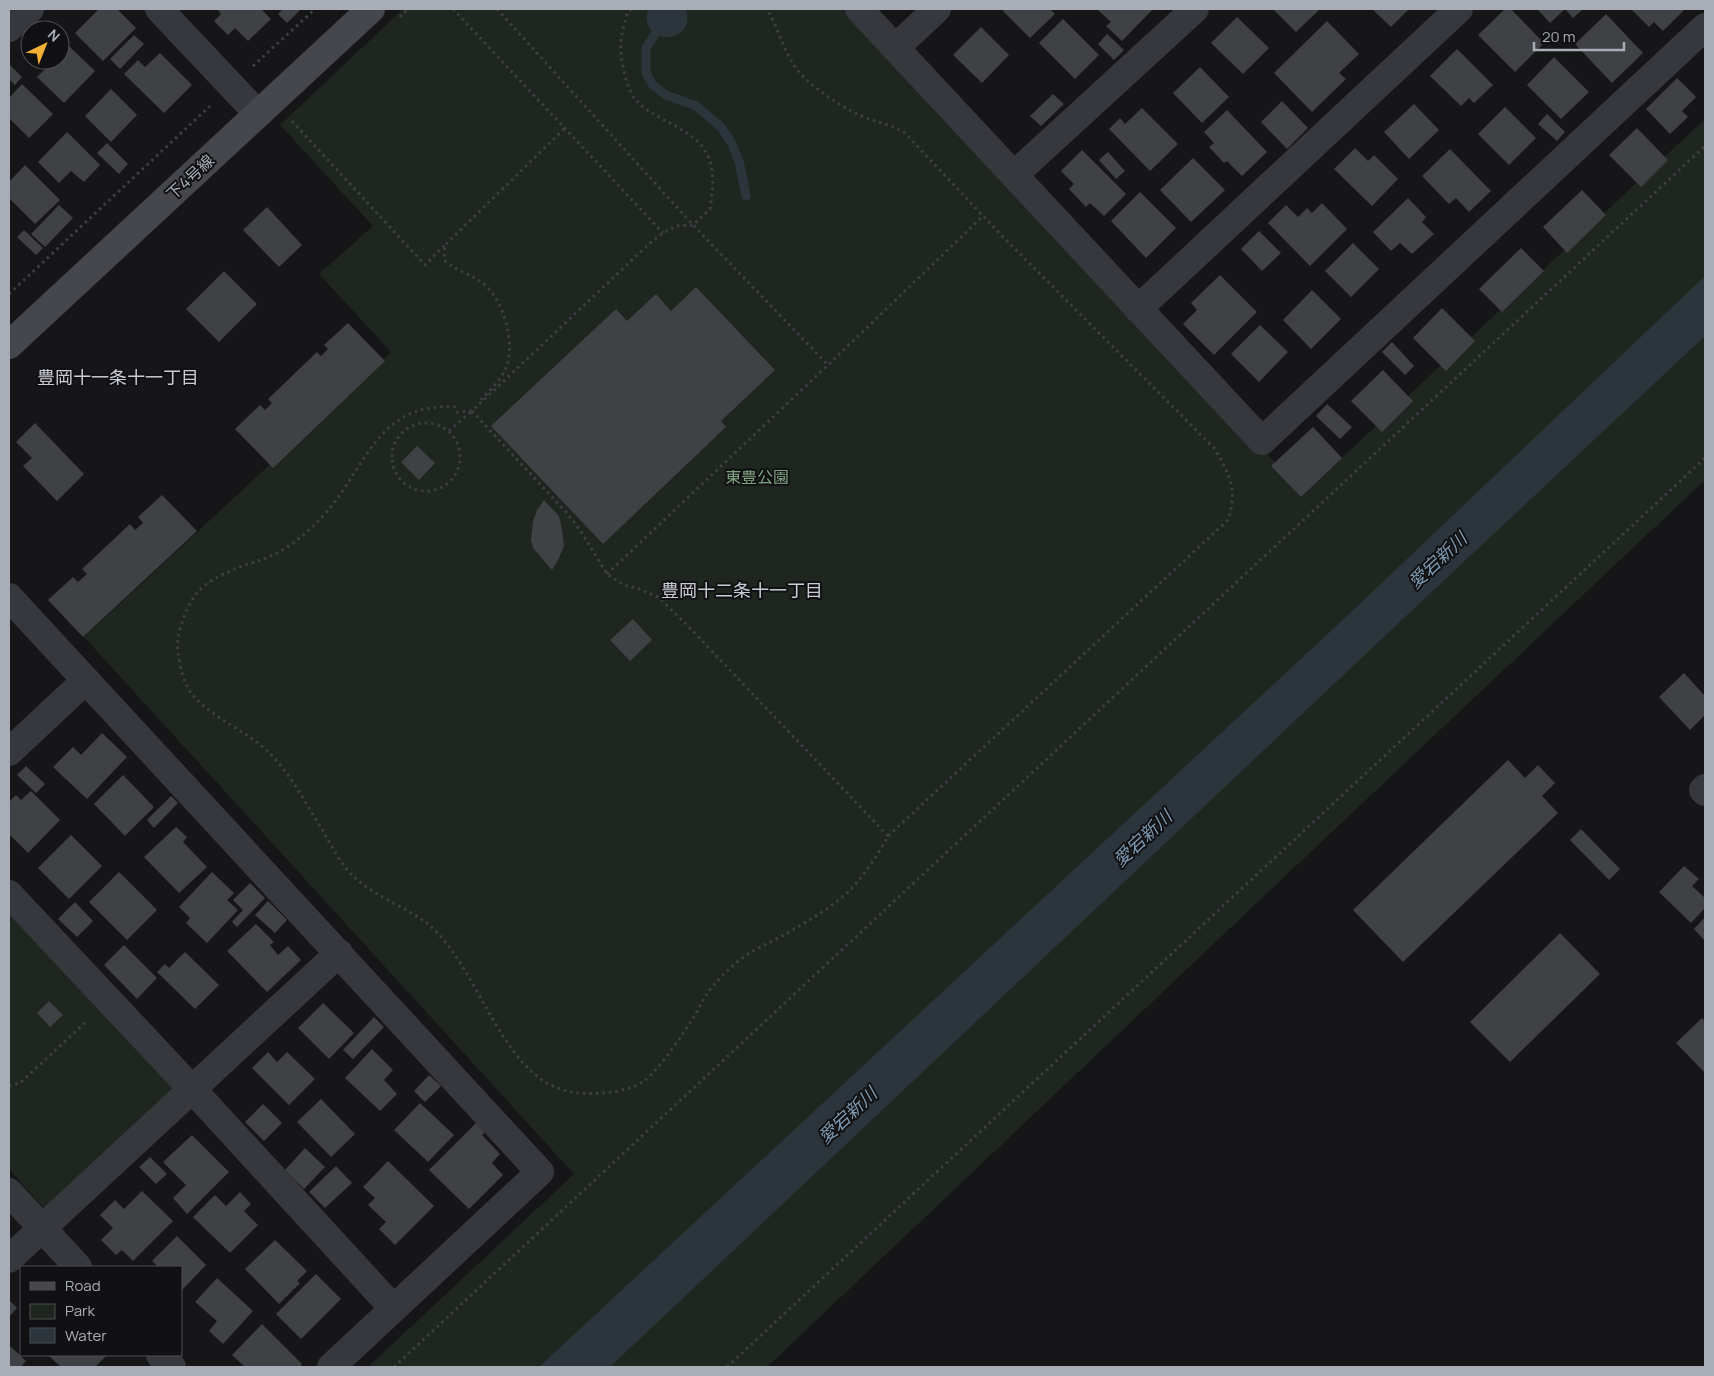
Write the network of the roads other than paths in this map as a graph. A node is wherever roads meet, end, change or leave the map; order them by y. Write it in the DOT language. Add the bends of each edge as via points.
graph roads {
  1 [pos="30,9"];
  2 [pos="158,9"];
  3 [pos="372,9"];
  4 [pos="859,9"];
  5 [pos="937,9"];
  6 [pos="1195,9"];
  7 [pos="1459,9"];
  8 [pos="1705,27"];
  9 [pos="9,28"];
  10 [pos="895,48"];
  11 [pos="265,107"];
  12 [pos="1014,175"];
  13 [pos="1138,308"];
  14 [pos="9,344"];
  15 [pos="9,597"];
  16 [pos="86,681"];
  17 [pos="9,752"];
  18 [pos="1705,788"];
  19 [pos="1705,792"];
  20 [pos="9,894"];
  21 [pos="339,953"];
  22 [pos="192,1089"];
  23 [pos="9,1192"];
  24 [pos="42,1228"];
  25 [pos="9,1259"];
  26 [pos="77,1266"];
  27 [pos="393,1308"];
  28 [pos="161,1356"];
  29 [pos="172,1367"];
  30 [pos="331,1367"];
  1 -- 9 [label="street"];
  2 -- 11 [label="street" via="232,86"];
  3 -- 11 [label="street, 下4号線"];
  4 -- 10 [label="street"];
  5 -- 10 [label="street"];
  6 -- 12 [label="street"];
  7 -- 13 [label="street"];
  8 -- 13 [label="street" via="1262,441"];
  10 -- 12 [label="street"];
  11 -- 14 [label="street, 下4号線"];
  12 -- 13 [label="street"];
  15 -- 16 [label="street"];
  16 -- 17 [label="street"];
  16 -- 21 [label="street"];
  18 -- 19 [label="street"];
  20 -- 22 [label="street"];
  21 -- 22 [label="street"];
  21 -- 27 [label="street" via="540,1172"];
  22 -- 24 [label="street"];
  22 -- 27 [label="street"];
  23 -- 24 [label="street"];
  24 -- 25 [label="street"];
  24 -- 26 [label="street"];
  27 -- 30 [label="street"];
  28 -- 29 [label="street"];
}
